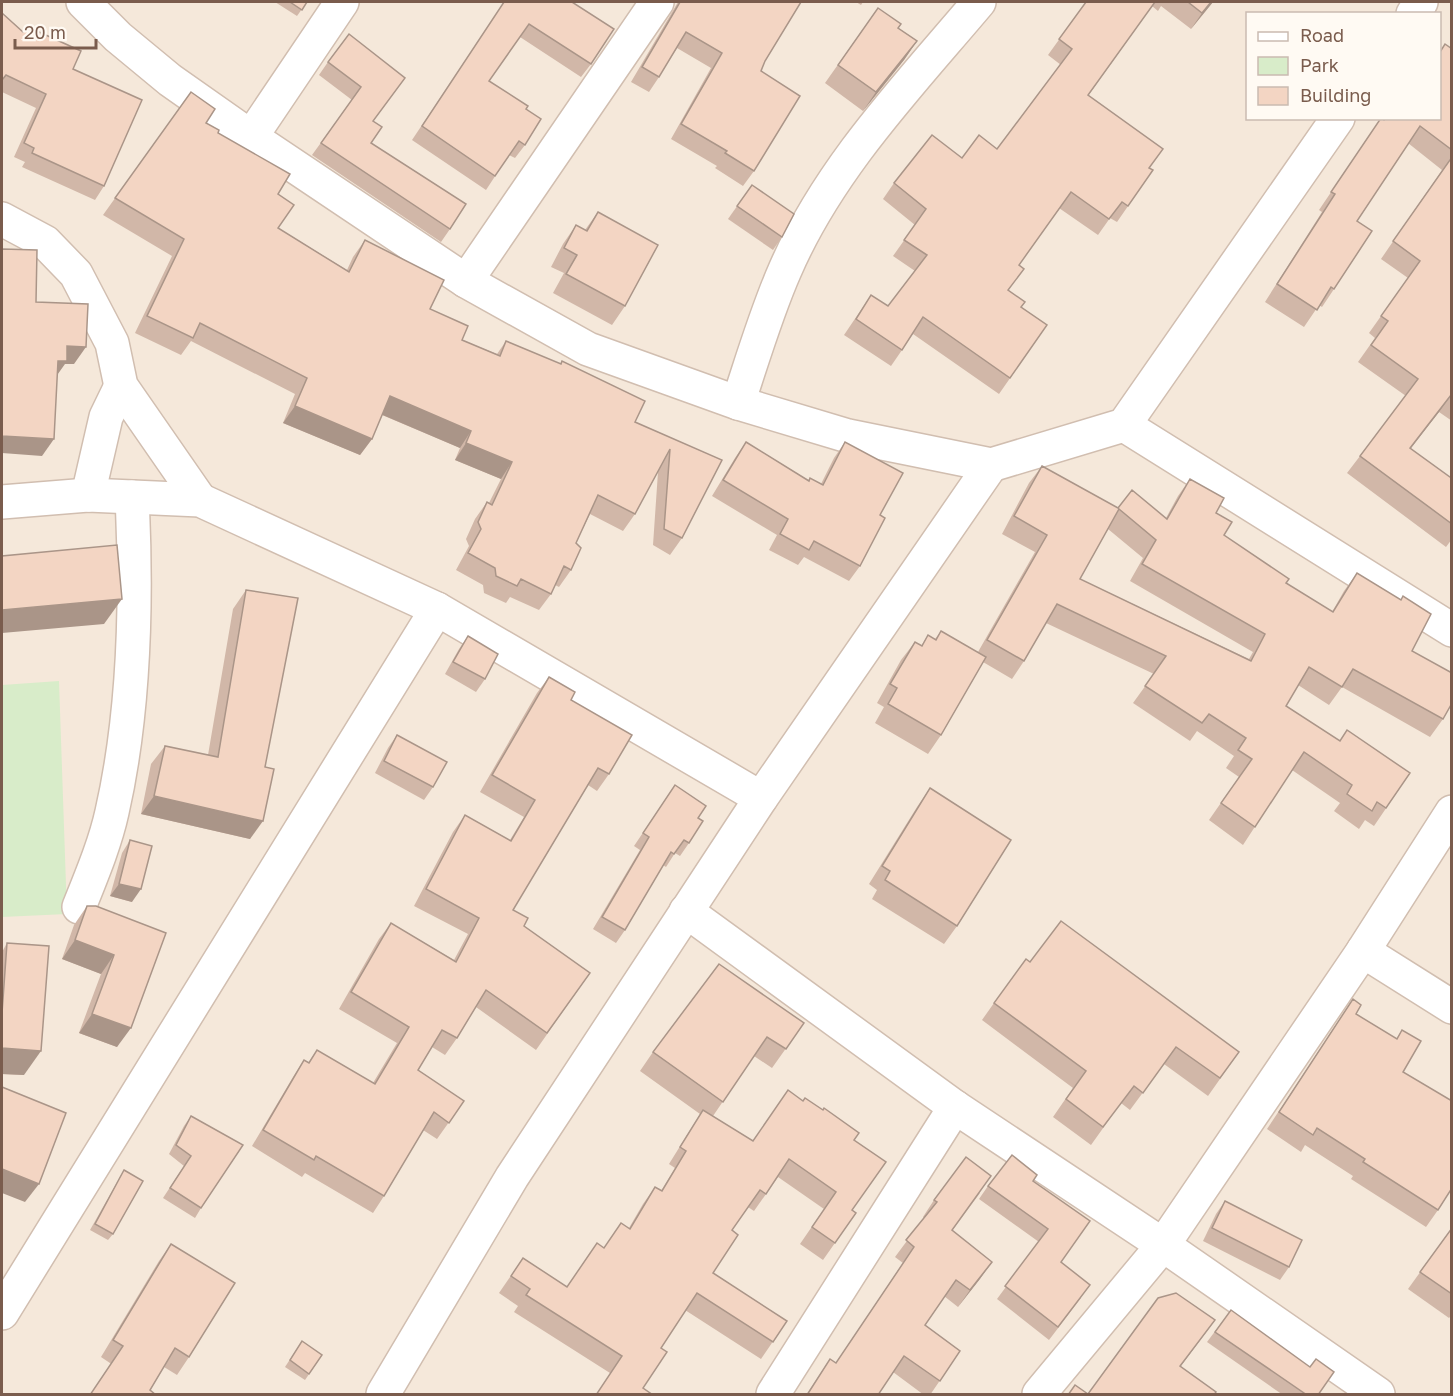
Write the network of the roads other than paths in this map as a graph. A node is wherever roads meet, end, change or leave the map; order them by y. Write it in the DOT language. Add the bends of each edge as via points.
graph roads {
  1 [pos="83,2"];
  2 [pos="342,2"];
  3 [pos="657,2"];
  4 [pos="979,2"];
  5 [pos="1337,120"];
  6 [pos="251,137"];
  7 [pos="2,219"];
  8 [pos="466,281"];
  9 [pos="121,386"];
  10 [pos="738,403"];
  11 [pos="1124,425"];
  12 [pos="991,465"];
  13 [pos="88,495"];
  14 [pos="132,497"];
  15 [pos="200,500"];
  16 [pos="2,501"];
  17 [pos="437,609"];
  18 [pos="1449,624"];
  19 [pos="761,798"];
  20 [pos="1452,812"];
  21 [pos="79,907"];
  22 [pos="686,911"];
  23 [pos="1363,951"];
  24 [pos="1452,1007"];
  25 [pos="955,1107"];
  26 [pos="1163,1245"];
  27 [pos="2,1313"];
  28 [pos="383,1395"];
  29 [pos="773,1395"];
  30 [pos="1039,1395"];
  31 [pos="1378,1395"];
  1 -- 6 [label="street" via="170,80"];
  2 -- 6 [label="street"];
  3 -- 8 [label="street"];
  4 -- 10 [label="street" via="861,142 815,212 785,269"];
  5 -- 11 [label="street"];
  6 -- 8 [label="street"];
  7 -- 9 [label="street" via="45,243 75,274 112,343"];
  8 -- 10 [label="street" via="588,349"];
  9 -- 13 [label="street" via="106,417"];
  9 -- 15 [label="street"];
  10 -- 12 [label="street" via="848,436"];
  11 -- 12 [label="street"];
  11 -- 18 [label="street"];
  12 -- 19 [label="street"];
  13 -- 14 [label="street"];
  13 -- 16 [label="street"];
  14 -- 15 [label="street"];
  14 -- 21 [label="street" via="136,581 126,730 112,813"];
  15 -- 17 [label="street"];
  17 -- 19 [label="street"];
  17 -- 27 [label="street"];
  19 -- 22 [label="street"];
  20 -- 23 [label="street"];
  22 -- 25 [label="street"];
  22 -- 28 [label="street" via="512,1177"];
  23 -- 24 [label="street"];
  23 -- 26 [label="street"];
  25 -- 26 [label="street"];
  25 -- 29 [label="street"];
  26 -- 30 [label="street"];
  26 -- 31 [label="street"];
}
